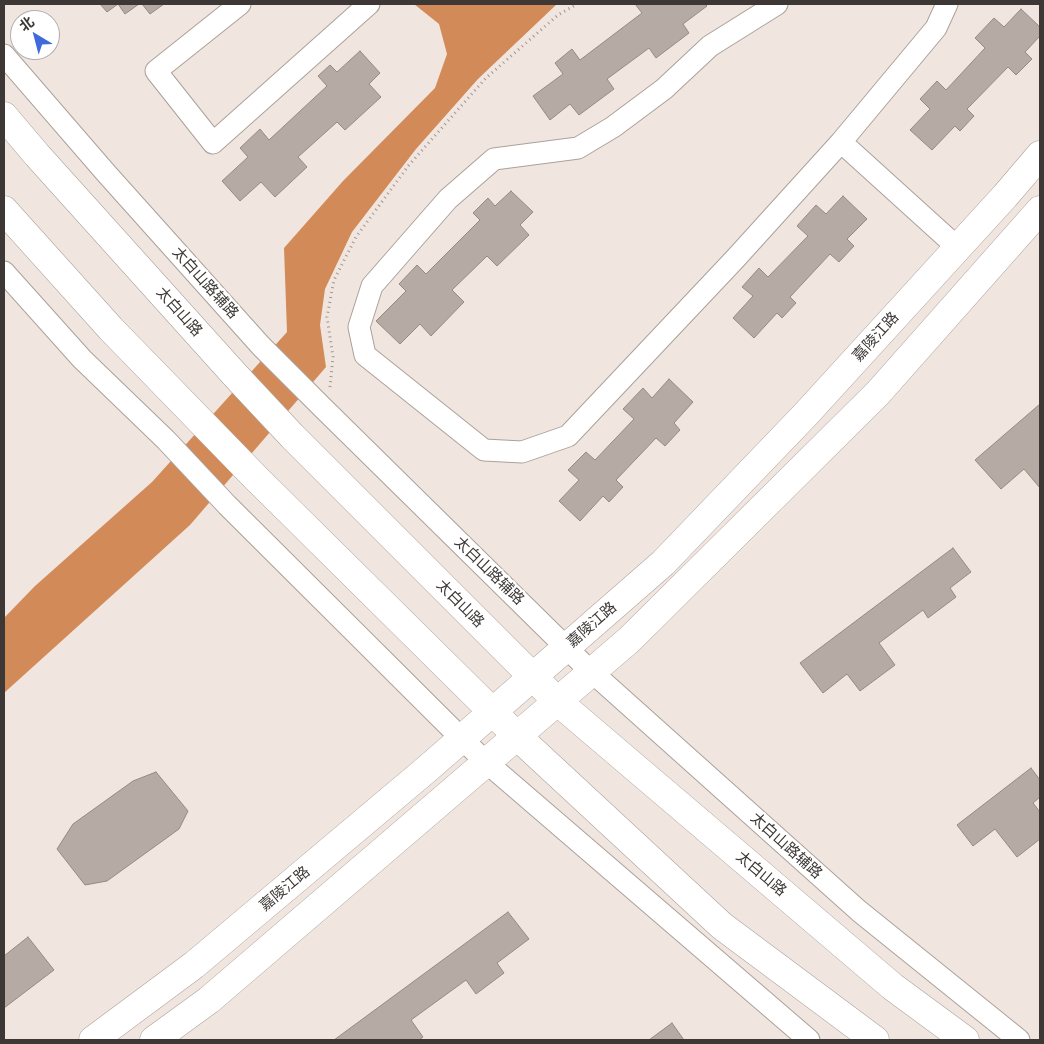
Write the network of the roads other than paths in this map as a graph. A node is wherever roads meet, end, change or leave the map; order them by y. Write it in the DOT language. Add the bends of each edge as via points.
graph roads {
  1 [pos="240,4"];
  2 [pos="370,4"];
  3 [pos="777,4"];
  4 [pos="947,4"];
  5 [pos="4,55"];
  6 [pos="4,116"];
  7 [pos="840,142"];
  8 [pos="1040,155"];
  9 [pos="4,210"];
  10 [pos="1040,210"];
  11 [pos="958,248"];
  12 [pos="4,272"];
  13 [pos="566,647"];
  14 [pos="592,672"];
  15 [pos="532,676"];
  16 [pos="558,701"];
  17 [pos="493,711"];
  18 [pos="517,736"];
  19 [pos="462,738"];
  20 [pos="486,762"];
  21 [pos="92,1040"];
  22 [pos="154,1040"];
  23 [pos="809,1040"];
  24 [pos="875,1040"];
  25 [pos="964,1040"];
  26 [pos="1019,1040"];
  1 -- 2 [label="street" via="156,71 212,143"];
  3 -- 7 [label="street" via="710,46 664,89 578,148 494,159 448,198 372,286 359,327 365,355 484,450 522,452 568,436"];
  4 -- 7 [label="street" via="936,28"];
  5 -- 13 [label="street, 太白山路辅路" via="261,346"];
  6 -- 15 [label="main road, 太白山路" via="292,436"];
  7 -- 11 [label="street"];
  8 -- 11 [label="main road, 嘉陵江路"];
  9 -- 17 [label="main road" via="111,329 256,478"];
  10 -- 14 [label="main road" via="878,393 629,640"];
  11 -- 13 [label="main road, 嘉陵江路" via="670,556"];
  12 -- 19 [label="street" via="82,359"];
  13 -- 14 [label="street, 太白山路辅路"];
  13 -- 15 [label="main road, 嘉陵江路"];
  14 -- 16 [label="main road"];
  14 -- 26 [label="street, 太白山路辅路" via="859,911"];
  15 -- 16 [label="main road, 太白山路"];
  15 -- 17 [label="main road, 嘉陵江路"];
  16 -- 18 [label="main road"];
  16 -- 25 [label="main road, 太白山路" via="893,987"];
  17 -- 18 [label="main road"];
  17 -- 19 [label="main road, 嘉陵江路"];
  18 -- 20 [label="main road"];
  18 -- 24 [label="main road" via="722,926"];
  19 -- 20 [label="street"];
  19 -- 21 [label="main road, 嘉陵江路" via="194,965"];
  20 -- 22 [label="main road" via="209,1000"];
  20 -- 23 [label="street"];
}
